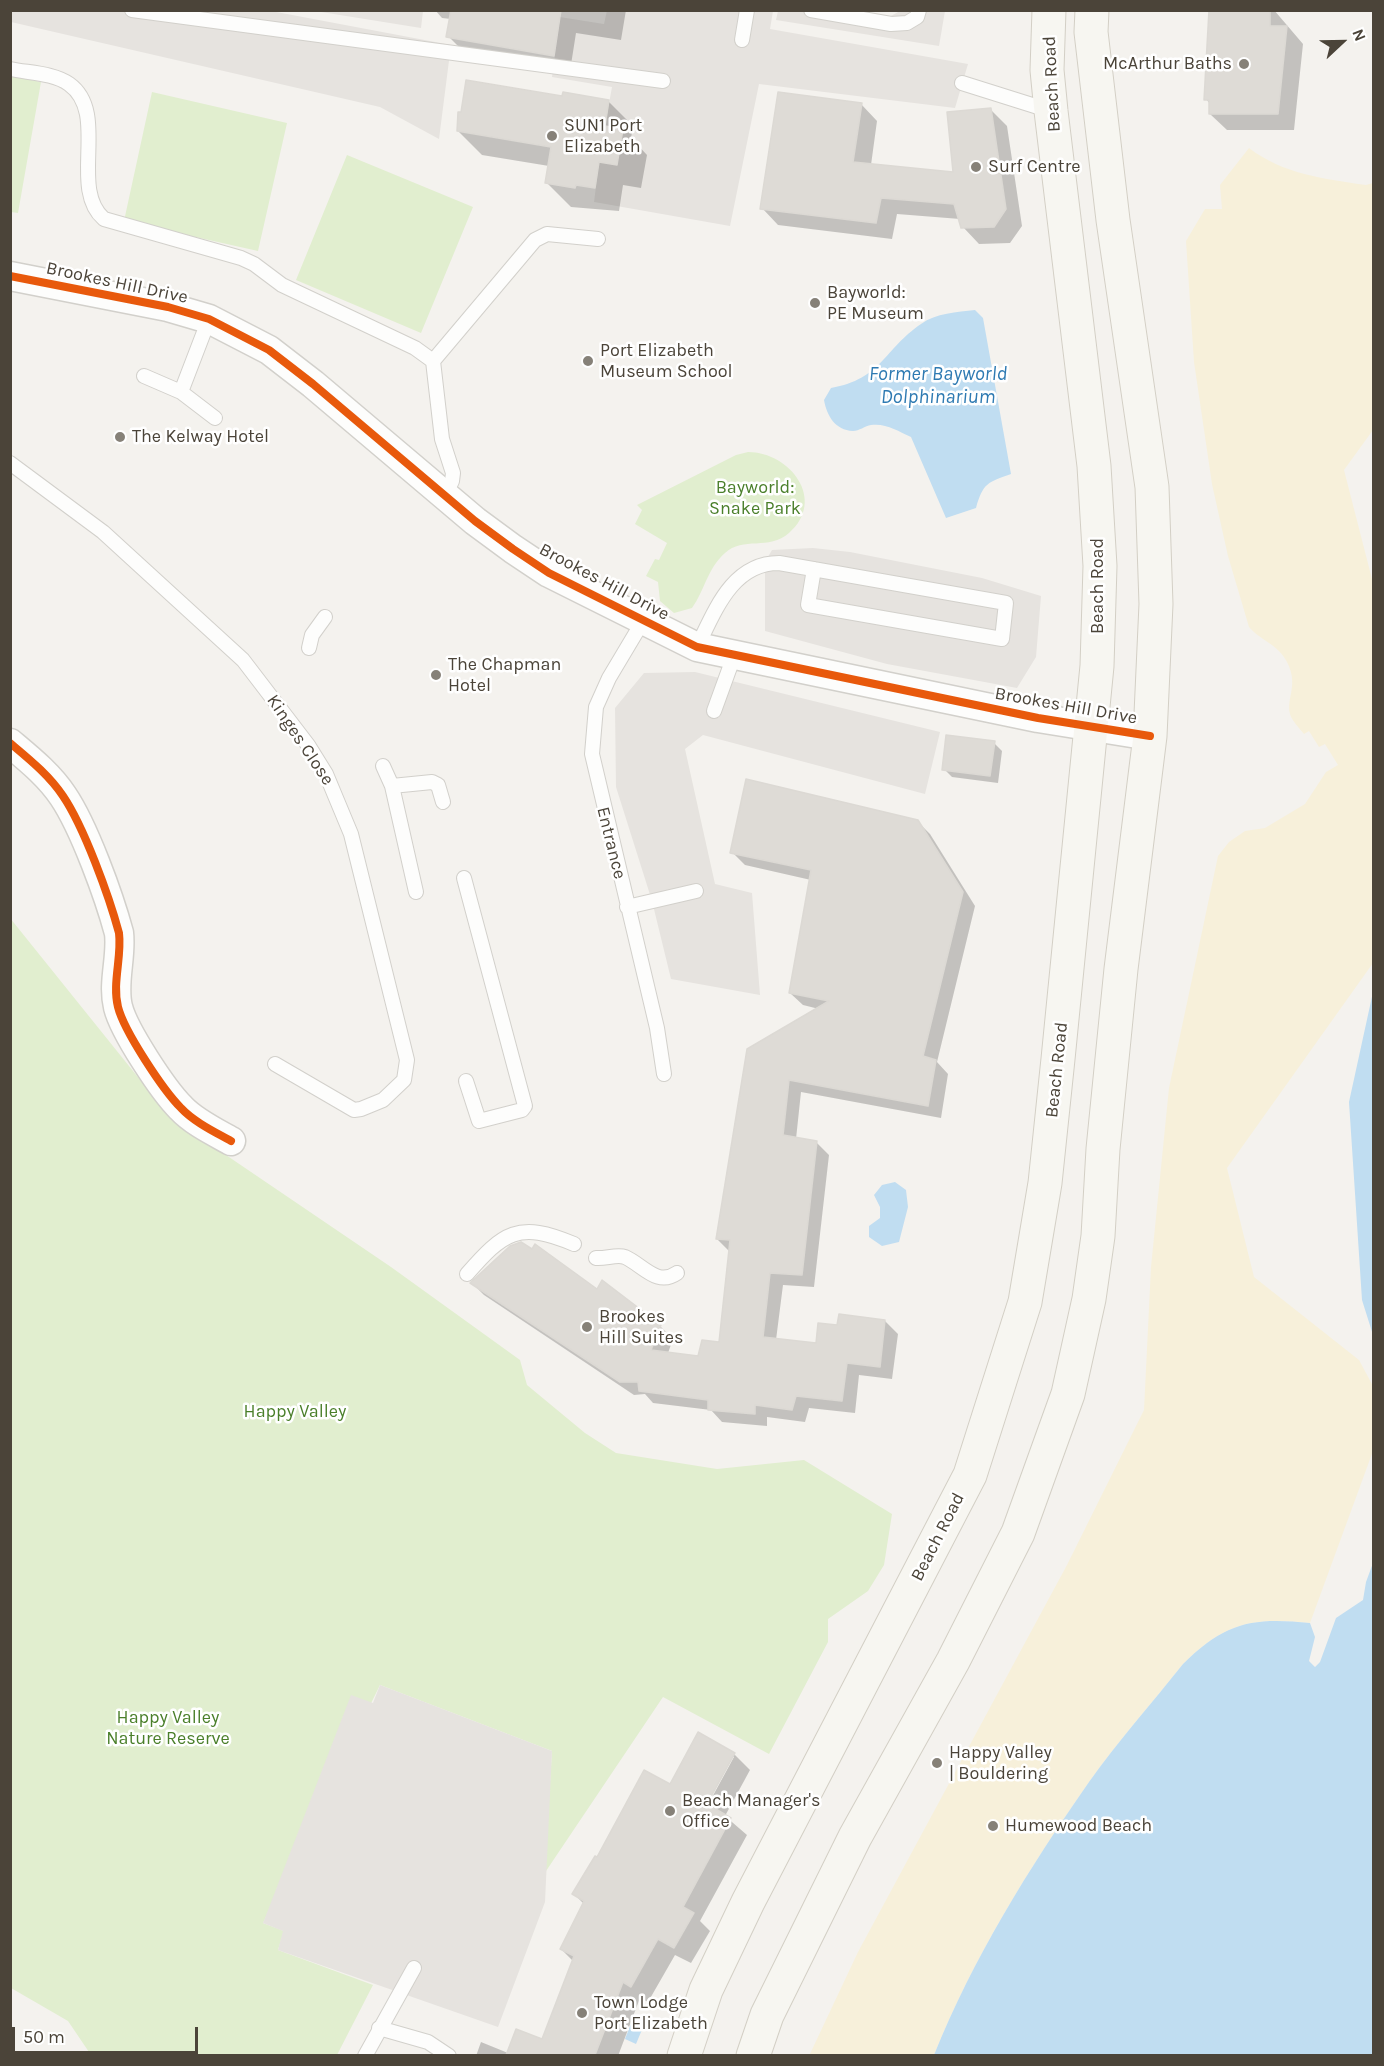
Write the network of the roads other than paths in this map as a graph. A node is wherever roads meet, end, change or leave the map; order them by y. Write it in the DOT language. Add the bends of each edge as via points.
graph roads {
  1 [pos="132,10"];
  2 [pos="747,10"];
  3 [pos="811,10"];
  4 [pos="919,10"];
  5 [pos="1037,10"];
  6 [pos="1049,10"];
  7 [pos="1092,10"];
  8 [pos="742,40"];
  9 [pos="10,69"];
  10 [pos="1047,70"];
  11 [pos="663,81"];
  12 [pos="962,83"];
  13 [pos="1051,111"];
  14 [pos="1110,190"];
  15 [pos="1062,198"];
  16 [pos="598,239"];
  17 [pos="10,276"];
  18 [pos="209,319"];
  19 [pos="433,361"];
  20 [pos="144,376"];
  21 [pos="181,392"];
  22 [pos="215,418"];
  23 [pos="10,463"];
  24 [pos="445,495"];
  25 [pos="814,569"];
  26 [pos="325,616"];
  27 [pos="643,621"];
  28 [pos="697,647"];
  29 [pos="309,648"];
  30 [pos="734,656"];
  31 [pos="714,711"];
  32 [pos="1091,726"];
  33 [pos="1150,736"];
  34 [pos="10,743"];
  35 [pos="383,766"];
  36 [pos="392,786"];
  37 [pos="443,802"];
  38 [pos="464,878"];
  39 [pos="696,891"];
  40 [pos="417,892"];
  41 [pos="627,907"];
  42 [pos="275,1064"];
  43 [pos="664,1074"];
  44 [pos="466,1082"];
  45 [pos="231,1141"];
  46 [pos="574,1244"];
  47 [pos="596,1258"];
  48 [pos="677,1273"];
  49 [pos="467,1274"];
  50 [pos="414,1968"];
  51 [pos="379,2028"];
  52 [pos="428,2042"];
  53 [pos="365,2055"];
  54 [pos="423,2055"];
  55 [pos="449,2055"];
  56 [pos="684,2055"];
  57 [pos="753,2055"];
  1 -- 11 [label="lane"];
  2 -- 8 [label="lane"];
  3 -- 4 [label="lane" via="891,24 907,23 917,17"];
  5 -- 10 [label="main road"];
  6 -- 10 [label="main road, Beach Road"];
  7 -- 14 [label="main road" via="1091,32"];
  9 -- 19 [label="lane" via="57,78 79,93 86,110 91,202 104,219 241,258 282,285 415,348"];
  10 -- 13 [label="main road, Beach Road"];
  12 -- 13 [label="lane"];
  13 -- 15 [label="main road, Beach Road"];
  14 -- 15 [label="main road"];
  14 -- 33 [label="main road" via="1152,487 1156,604"];
  15 -- 32 [label="main road, Beach Road" via="1098,518 1097,666"];
  16 -- 19 [label="lane" via="547,234 535,240"];
  17 -- 18 [label="street, Brookes Hill Drive" via="94,290"];
  18 -- 21 [label="lane"];
  18 -- 24 [label="street, Brookes Hill Drive" via="269,350"];
  19 -- 24 [label="lane" via="442,440 453,473"];
  20 -- 21 [label="lane"];
  21 -- 22 [label="lane"];
  23 -- 42 [label="lane, Kinges Close" via="103,532 243,660 308,745 338,799 355,847 407,1071 404,1080 383,1100 354,1110"];
  24 -- 27 [label="street, Brookes Hill Drive" via="549,573"];
  25 -- 25 [label="lane" via="1006,603 1002,639 808,605"];
  25 -- 28 [label="lane" via="767,563 745,572 716,608"];
  26 -- 29 [label="lane" via="312,635"];
  27 -- 28 [label="street, Brookes Hill Drive"];
  27 -- 41 [label="lane, Entrance" via="609,678 593,722 592,754"];
  28 -- 30 [label="street, Brookes Hill Drive"];
  30 -- 31 [label="lane"];
  30 -- 32 [label="street, Brookes Hill Drive"];
  32 -- 33 [label="street, Brookes Hill Drive"];
  32 -- 56 [label="main road, Beach Road" via="1045,1183 1025,1302 970,1475 748,1902 705,1990"];
  33 -- 57 [label="main road" via="1121,969 1098,1236 1068,1394 1018,1533 953,1661 855,1837 767,2014"];
  34 -- 45 [label="street" via="47,775 80,828 119,933 117,991 124,1021 182,1110"];
  35 -- 36 [label="lane"];
  36 -- 37 [label="lane" via="435,783"];
  36 -- 40 [label="lane"];
  38 -- 44 [label="lane" via="525,1106 479,1121"];
  39 -- 41 [label="lane"];
  41 -- 43 [label="lane, Entrance" via="657,1028"];
  46 -- 49 [label="lane" via="555,1236 513,1234 494,1244"];
  47 -- 48 [label="lane" via="625,1257 661,1279"];
  50 -- 51 [label="lane"];
  51 -- 52 [label="lane"];
  51 -- 53 [label="lane"];
  52 -- 54 [label="lane"];
  52 -- 55 [label="lane"];
}
